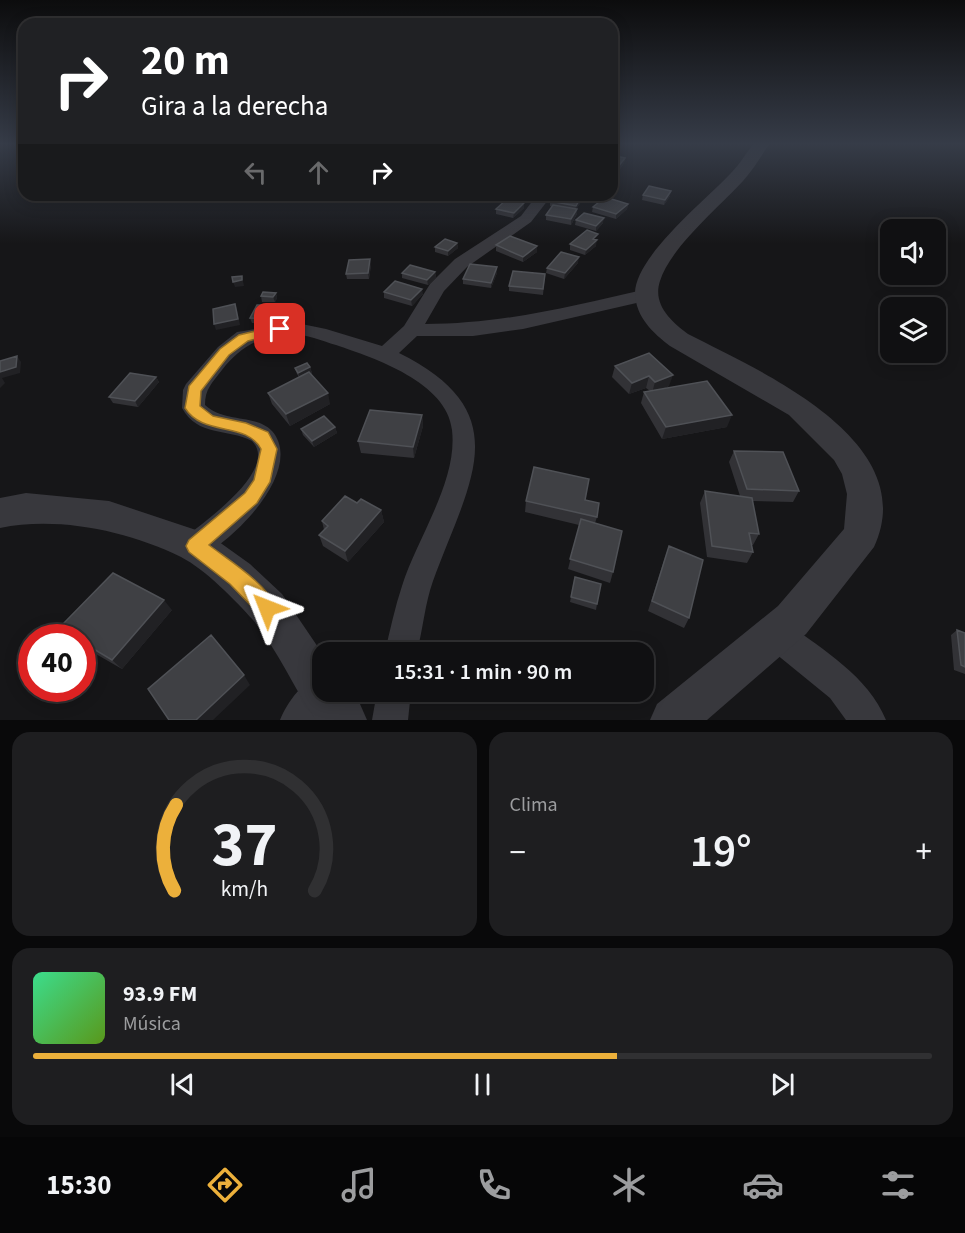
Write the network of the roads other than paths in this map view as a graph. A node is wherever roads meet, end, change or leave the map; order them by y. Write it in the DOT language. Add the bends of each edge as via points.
graph roads {
  1 [pos="737,177"];
  2 [pos="540,201"];
  3 [pos="647,295"];
  4 [pos="412,330"];
  5 [pos="385,354"];
  6 [pos="0,513"];
  7 [pos="195,546"];
  8 [pos="776,634"];
  9 [pos="403,642"];
  10 [pos="312,675"];
  11 [pos="314,702"];
  12 [pos="331,702"];
  13 [pos="393,702"];
  14 [pos="298,720"];
  15 [pos="344,720"];
  16 [pos="390,720"];
  17 [pos="673,720"];
  18 [pos="868,720"];
  1 -- 3 [label="street" via="672,243 648,281"];
  2 -- 4 [label="street" via="526,219 461,263 436,288"];
  3 -- 4 [label="street" via="523,323 473,330"];
  3 -- 8 [label="street" via="661,326 799,407 845,451 858,473 865,514 861,536"];
  4 -- 5 [label="street"];
  5 -- 7 [label="street" via="292,328 244,338 225,352 194,390 193,408 208,421 262,436 269,449 268,465 251,498"];
  5 -- 9 [label="street" via="422,373 449,398 464,429 462,469 417,585"];
  6 -- 7 [label="street" via="26,508 109,516"];
  7 -- 10 [label="street" via="237,577 267,608"];
  8 -- 17 [label="street"];
  8 -- 18 [label="street" via="842,686"];
  11 -- 14 [label="street"];
  12 -- 15 [label="street"];
  13 -- 16 [label="street"];
}
